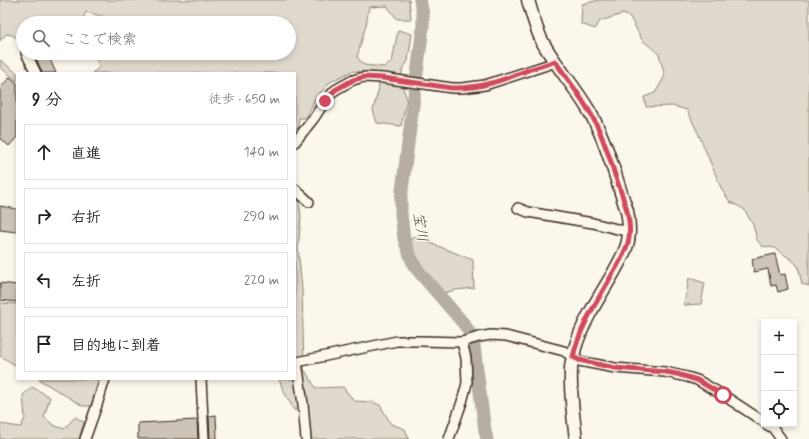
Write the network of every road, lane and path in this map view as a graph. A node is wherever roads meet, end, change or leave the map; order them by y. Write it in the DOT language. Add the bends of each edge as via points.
graph roads {
  1 [pos="528,0"];
  2 [pos="30,60"];
  3 [pos="555,61"];
  4 [pos="36,72"];
  5 [pos="296,141"];
  6 [pos="296,190"];
  7 [pos="309,202"];
  8 [pos="518,208"];
  9 [pos="629,230"];
  10 [pos="462,342"];
  11 [pos="573,357"];
  12 [pos="106,380"];
  13 [pos="201,380"];
  14 [pos="761,420"];
  15 [pos="771,427"];
  16 [pos="85,439"];
  17 [pos="204,439"];
  18 [pos="306,439"];
  19 [pos="449,439"];
  20 [pos="576,439"];
  21 [pos="781,439"];
  1 -- 3 [label="street" via="536,27"];
  2 -- 4 [label="street"];
  3 -- 5 [label="street" via="485,85 457,88 383,78 364,77 353,80 335,90"];
  3 -- 9 [label="street" via="598,127 627,211"];
  6 -- 7 [label="street"];
  8 -- 9 [label="street"];
  9 -- 11 [label="street" via="623,255 584,325"];
  10 -- 11 [label="street" via="491,335 506,336 564,351"];
  10 -- 18 [label="street" via="397,341 297,362"];
  10 -- 19 [label="street" via="466,358 467,383"];
  11 -- 14 [label="street" via="615,368 666,372 697,380"];
  11 -- 20 [label="street" via="570,367"];
  12 -- 16 [label="street"];
  13 -- 17 [label="street"];
  15 -- 21 [label="street"];
}
